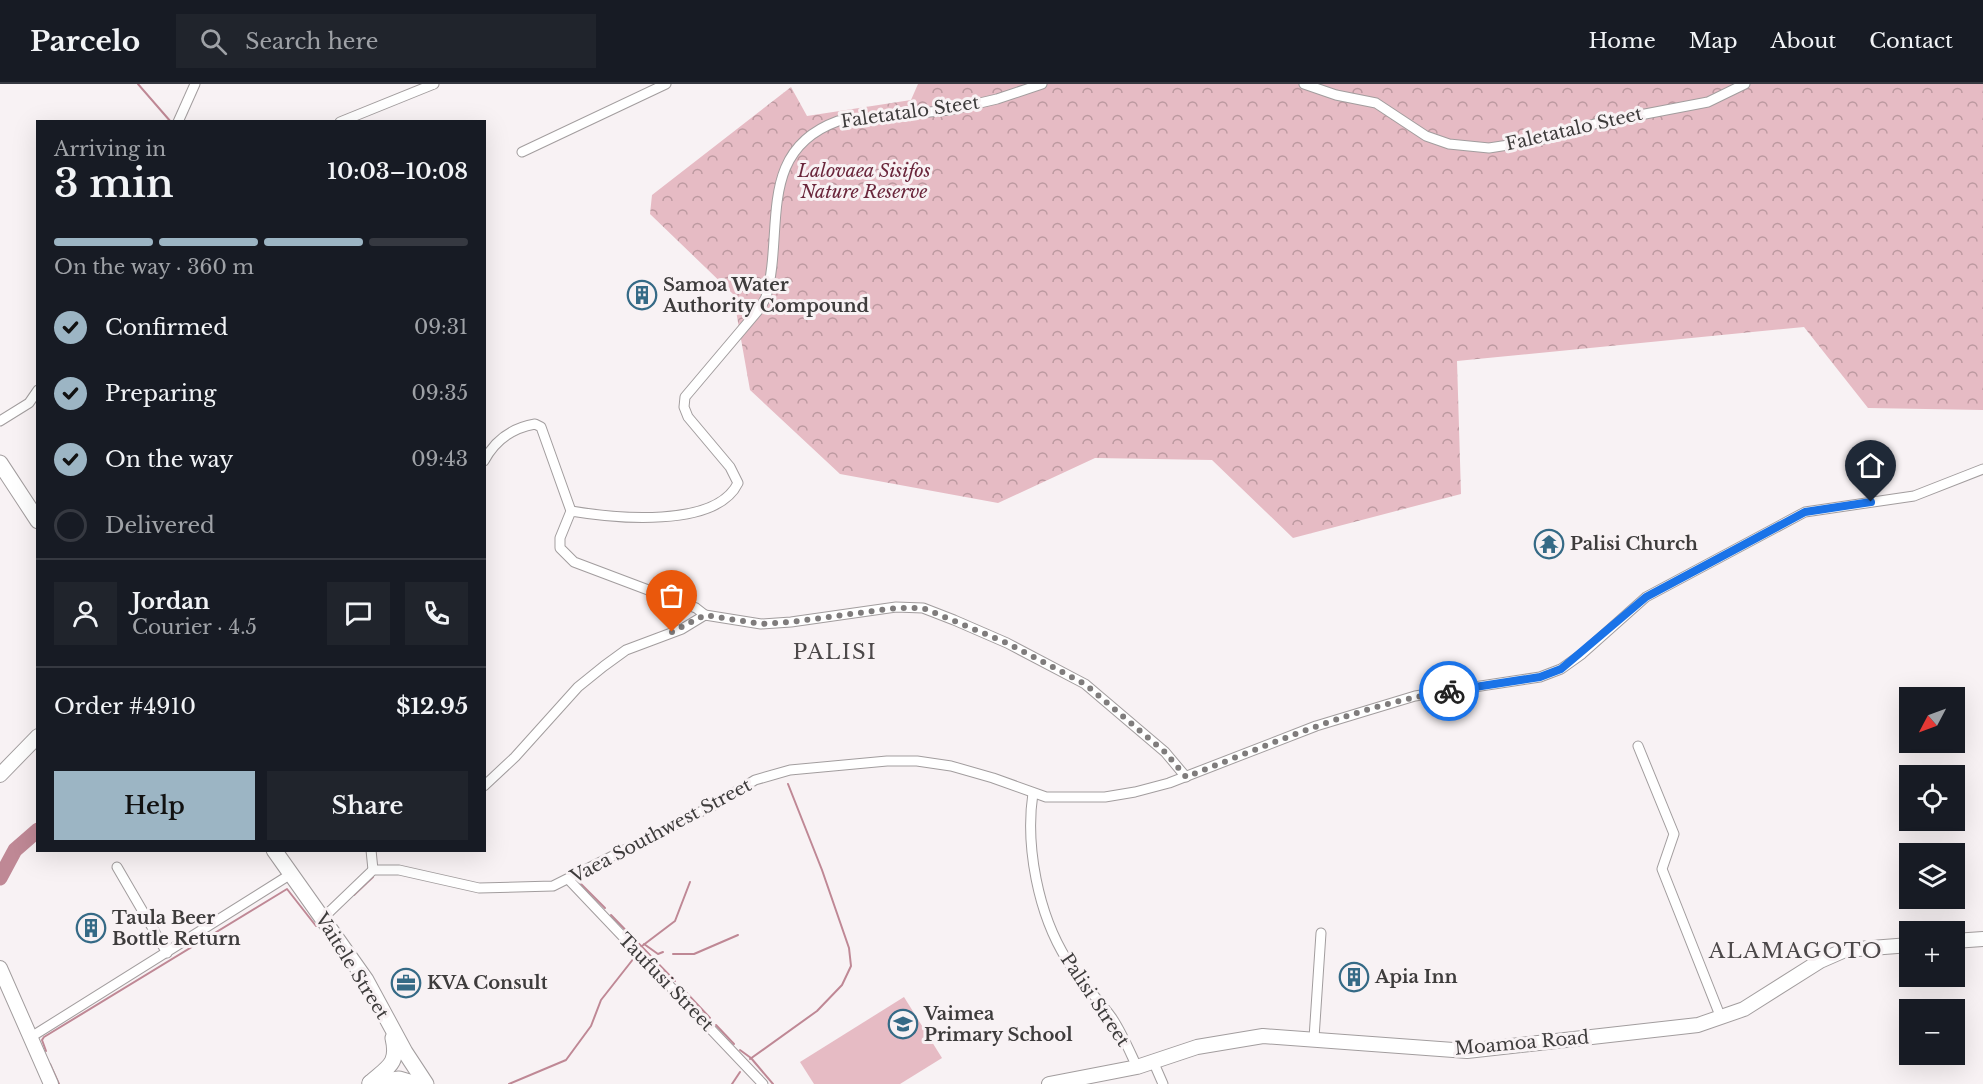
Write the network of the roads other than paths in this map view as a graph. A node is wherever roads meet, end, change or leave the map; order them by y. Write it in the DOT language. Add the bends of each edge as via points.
graph roads {
  1 [pos="195,84"];
  2 [pos="434,84"];
  3 [pos="666,84"];
  4 [pos="1042,84"];
  5 [pos="1304,84"];
  6 [pos="1745,84"];
  7 [pos="179,120"];
  8 [pos="345,120"];
  9 [pos="522,152"];
  10 [pos="36,393"];
  11 [pos="0,421"];
  12 [pos="486,458"];
  13 [pos="0,463"];
  14 [pos="1983,469"];
  15 [pos="571,511"];
  16 [pos="36,517"];
  17 [pos="705,615"];
  18 [pos="36,738"];
  19 [pos="1638,746"];
  20 [pos="0,775"];
  21 [pos="1186,777"];
  22 [pos="486,784"];
  23 [pos="1033,793"];
  24 [pos="275,852"];
  25 [pos="371,852"];
  26 [pos="117,867"];
  27 [pos="374,870"];
  28 [pos="291,874"];
  29 [pos="569,880"];
  30 [pos="323,918"];
  31 [pos="1321,933"];
  32 [pos="1983,939"];
  33 [pos="1965,940"];
  34 [pos="1899,946"];
  35 [pos="167,953"];
  36 [pos="0,968"];
  37 [pos="1720,1018"];
  38 [pos="391,1028"];
  39 [pos="31,1037"];
  40 [pos="1314,1038"];
  41 [pos="1153,1061"];
  42 [pos="412,1063"];
  43 [pos="1137,1067"];
  44 [pos="368,1083"];
  45 [pos="51,1084"];
  46 [pos="416,1084"];
  47 [pos="426,1084"];
  48 [pos="763,1084"];
  49 [pos="1049,1084"];
  50 [pos="1163,1084"];
  1 -- 7 [label="street"];
  2 -- 8 [label="street"];
  3 -- 9 [label="street"];
  4 -- 15 [label="street, Faletatalo Steet" via="950,110 838,121 805,139 785,163 780,180 766,297 685,397 688,417 734,475 738,483 734,491 722,503 677,515 615,518"];
  5 -- 6 [label="street, Faletatalo Steet" via="1376,103 1426,136 1449,144 1489,148 1708,102"];
  10 -- 11 [label="street" via="28,403"];
  12 -- 15 [label="street" via="513,430 535,424 541,427"];
  13 -- 16 [label="main road"];
  14 -- 21 [label="street, Vaea Southwest Street" via="1914,496 1805,512 1646,597 1561,669 1540,677 1415,696 1316,726"];
  15 -- 17 [label="street" via="560,538 560,548 566,556"];
  17 -- 21 [label="street" via="761,624 923,608 1007,643 1085,684 1165,752"];
  17 -- 22 [label="street" via="626,650 604,666 578,687"];
  18 -- 20 [label="street"];
  19 -- 37 [label="street" via="1674,834 1662,869"];
  21 -- 23 [label="street, Vaea Southwest Street" via="1105,797 1046,797"];
  23 -- 29 [label="street, Vaea Southwest Street" via="951,766 917,761 790,770 755,780"];
  23 -- 43 [label="street, Palisi Street" via="1030,814 1038,879 1053,932 1067,961 1111,1017"];
  24 -- 28 [label="main road, Vaitele Street"];
  25 -- 27 [label="street"];
  26 -- 35 [label="street"];
  27 -- 29 [label="street, Vaea Southwest Street" via="399,870 479,888 553,886"];
  27 -- 30 [label="street"];
  28 -- 30 [label="main road, Vaitele Street"];
  28 -- 35 [label="street"];
  29 -- 48 [label="street, Taufusi Street"];
  30 -- 38 [label="main road, Vaitele Street" via="366,980"];
  31 -- 40 [label="street"];
  32 -- 33 [label="street"];
  34 -- 37 [label="street, Moamoa Road" via="1845,950 1820,961 1744,1009"];
  35 -- 39 [label="street"];
  36 -- 39 [label="street"];
  37 -- 40 [label="street, Moamoa Road" via="1698,1025 1467,1051"];
  38 -- 42 [label="main road, Vaitele Street"];
  38 -- 44 [label="main road" via="395,1058 392,1065"];
  39 -- 45 [label="street"];
  40 -- 41 [label="street, Moamoa Road" via="1251,1037 1197,1047"];
  41 -- 43 [label="street, Moamoa Road"];
  41 -- 50 [label="street"];
  42 -- 44 [label="main road"];
  42 -- 47 [label="main road, Vaitele Street"];
  43 -- 49 [label="street, Moamoa Road"];
  44 -- 46 [label="main road" via="399,1079"];
}
